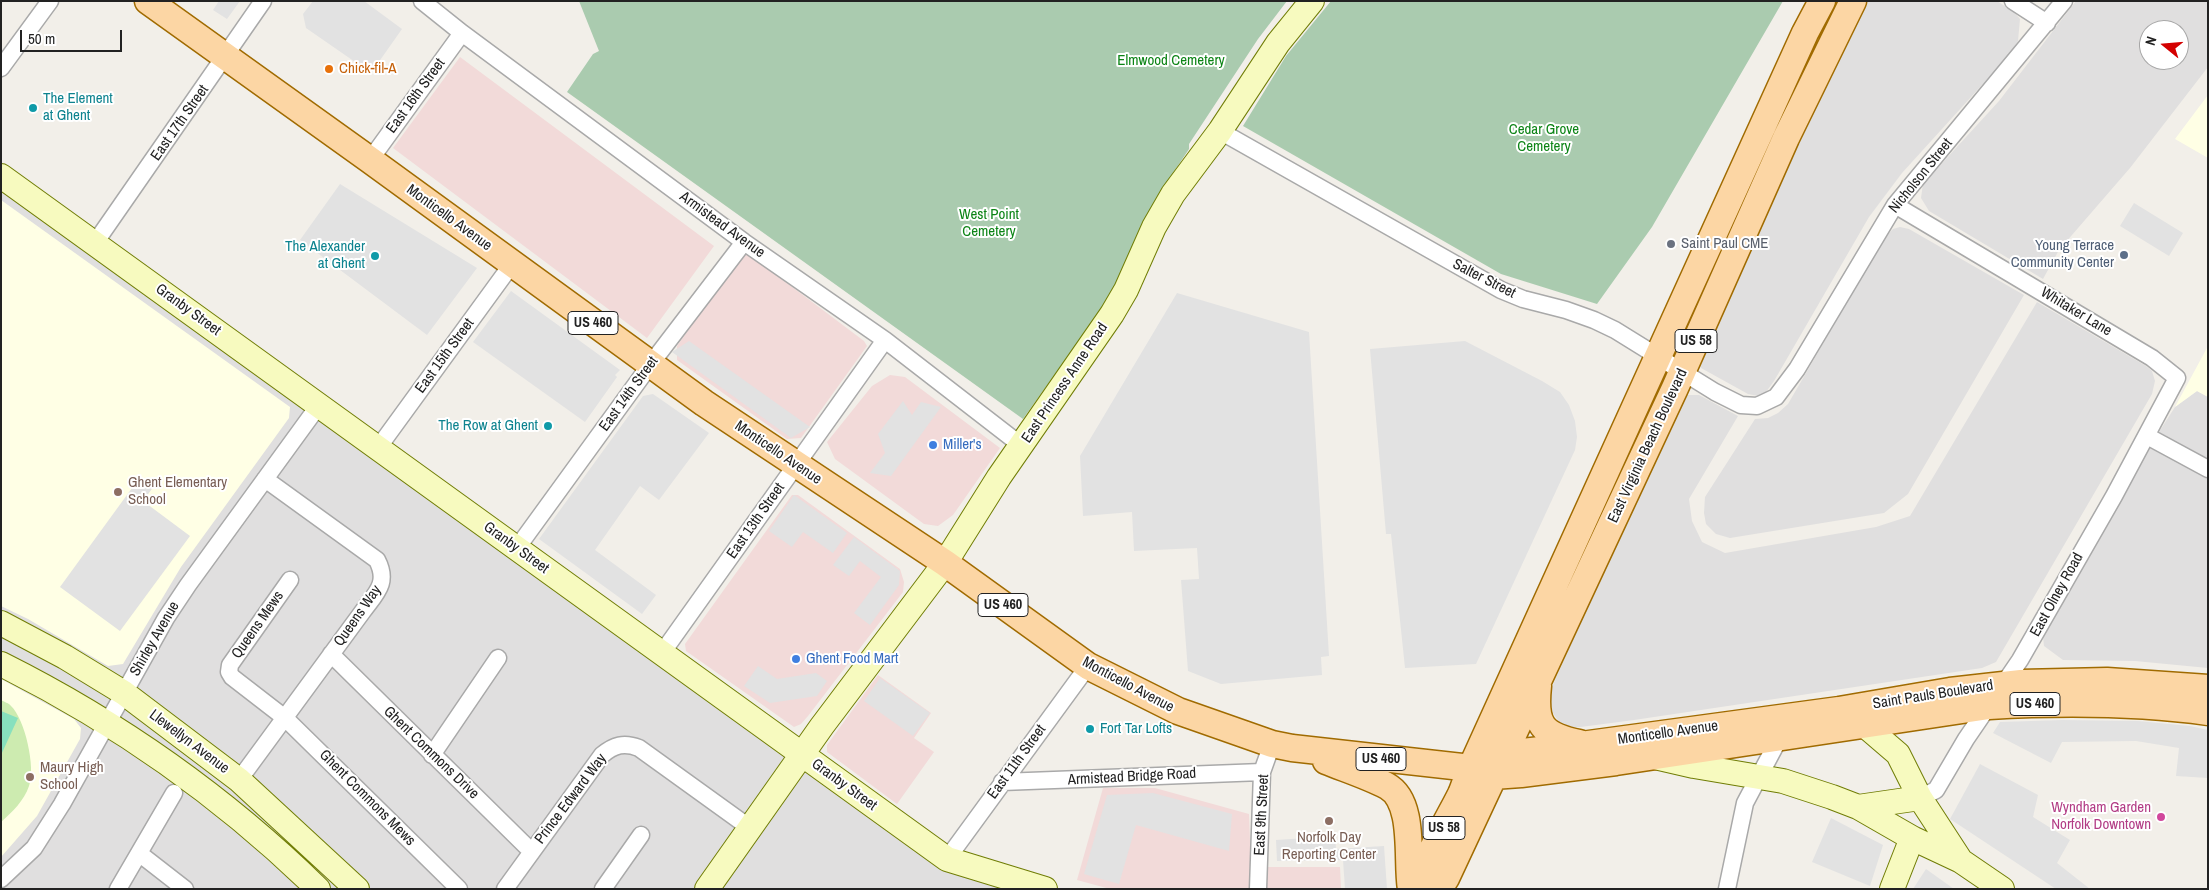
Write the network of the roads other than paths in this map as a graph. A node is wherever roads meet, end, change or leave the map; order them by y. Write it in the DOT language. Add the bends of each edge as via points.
graph roads {
  1 [pos="50,1"];
  2 [pos="148,1"];
  3 [pos="263,1"];
  4 [pos="422,1"];
  5 [pos="1312,1"];
  6 [pos="1822,1"];
  7 [pos="1852,1"];
  8 [pos="2013,1"];
  9 [pos="2064,1"];
  10 [pos="2047,24"];
  11 [pos="462,33"];
  12 [pos="226,56"];
  13 [pos="1,68"];
  14 [pos="1220,131"];
  15 [pos="1774,134"];
  16 [pos="370,160"];
  17 [pos="1,176"];
  18 [pos="1895,205"];
  19 [pos="744,242"];
  20 [pos="95,243"];
  21 [pos="512,264"];
  22 [pos="886,340"];
  23 [pos="1658,356"];
  24 [pos="650,365"];
  25 [pos="1682,371"];
  26 [pos="2177,378"];
  27 [pos="319,405"];
  28 [pos="1757,406"];
  29 [pos="2147,436"];
  30 [pos="1022,446"];
  31 [pos="378,448"];
  32 [pos="795,465"];
  33 [pos="2208,469"];
  34 [pos="265,479"];
  35 [pos="517,548"];
  36 [pos="945,563"];
  37 [pos="290,580"];
  38 [pos="1,623"];
  39 [pos="662,653"];
  40 [pos="331,654"];
  41 [pos="498,658"];
  42 [pos="1,664"];
  43 [pos="1088,666"];
  44 [pos="1538,680"];
  45 [pos="2003,685"];
  46 [pos="2208,688"];
  47 [pos="124,693"];
  48 [pos="1989,706"];
  49 [pos="1839,710"];
  50 [pos="2208,712"];
  51 [pos="280,713"];
  52 [pos="107,724"];
  53 [pos="1863,724"];
  54 [pos="1780,737"];
  55 [pos="1584,744"];
  56 [pos="1282,746"];
  57 [pos="432,755"];
  58 [pos="803,755"];
  59 [pos="1653,757"];
  60 [pos="1489,766"];
  61 [pos="1262,772"];
  62 [pos="1758,778"];
  63 [pos="239,780"];
  64 [pos="1002,782"];
  65 [pos="174,792"];
  66 [pos="1920,798"];
  67 [pos="1858,807"];
  68 [pos="750,828"];
  69 [pos="641,835"];
  70 [pos="1912,838"];
  71 [pos="531,851"];
  72 [pos="140,854"];
  73 [pos="947,859"];
  74 [pos="1960,861"];
  75 [pos="1,879"];
  76 [pos="118,889"];
  77 [pos="185,889"];
  78 [pos="318,889"];
  79 [pos="357,889"];
  80 [pos="459,889"];
  81 [pos="505,889"];
  82 [pos="603,889"];
  83 [pos="707,889"];
  84 [pos="1045,889"];
  85 [pos="1258,889"];
  86 [pos="1411,889"];
  87 [pos="1424,889"];
  88 [pos="1439,889"];
  89 [pos="1727,889"];
  90 [pos="1892,889"];
  91 [pos="2002,889"];
  1 -- 13 [label="street"];
  2 -- 12 [label="main road, Monticello Avenue / US 460"];
  3 -- 12 [label="street, East 17th Street"];
  4 -- 11 [label="street, Armistead Avenue"];
  5 -- 14 [label="street, East Princess Anne Road" via="1278,43"];
  6 -- 15 [label="main road, East Virginia Beach Boulevard / US 58"];
  7 -- 15 [label="main road, East Virginia Beach Boulevard / US 58"];
  8 -- 10 [label="street"];
  9 -- 10 [label="street, Nicholson Street"];
  10 -- 18 [label="street, Nicholson Street"];
  11 -- 16 [label="street, East 16th Street"];
  11 -- 19 [label="street, Armistead Avenue"];
  12 -- 16 [label="main road, Monticello Avenue / US 460"];
  12 -- 20 [label="street, East 17th Street"];
  14 -- 23 [label="street, Salter Street" via="1500,290 1594,320"];
  14 -- 30 [label="street, East Princess Anne Road" via="1168,202 1112,314"];
  15 -- 23 [label="main road, East Virginia Beach Boulevard / US 58"];
  15 -- 25 [label="main road, East Virginia Beach Boulevard / US 58"];
  16 -- 21 [label="main road, Monticello Avenue / US 460"];
  17 -- 20 [label="street, Granby Street"];
  18 -- 26 [label="street, Whitaker Lane" via="2152,358"];
  18 -- 28 [label="street, Nicholson Street" via="1797,369 1776,398"];
  19 -- 22 [label="street, Armistead Avenue"];
  19 -- 24 [label="street, East 14th Street"];
  20 -- 27 [label="street, Granby Street"];
  21 -- 24 [label="main road, Monticello Avenue / US 460"];
  21 -- 31 [label="street, East 15th Street"];
  22 -- 30 [label="street, Armistead Avenue"];
  22 -- 32 [label="street, East 13th Street"];
  23 -- 25 [label="street, Salter Street"];
  23 -- 60 [label="main road, East Virginia Beach Boulevard / US 58"];
  24 -- 32 [label="main road, Monticello Avenue / US 460"];
  24 -- 35 [label="street, East 14th Street"];
  25 -- 28 [label="street, Salter Street" via="1741,405"];
  25 -- 44 [label="main road, East Virginia Beach Boulevard / US 58"];
  26 -- 29 [label="street, East Olney Road"];
  27 -- 31 [label="street, Granby Street"];
  27 -- 34 [label="street, Shirley Avenue"];
  29 -- 33 [label="street"];
  29 -- 45 [label="street, East Olney Road"];
  30 -- 36 [label="street, East Princess Anne Road"];
  31 -- 35 [label="street, Granby Street"];
  32 -- 36 [label="main road, Monticello Avenue / US 460"];
  32 -- 39 [label="street, East 13th Street"];
  34 -- 40 [label="street, Queens Way" via="377,560 382,569 380,587"];
  34 -- 47 [label="street, Shirley Avenue" via="188,584"];
  35 -- 39 [label="street, Granby Street"];
  36 -- 43 [label="main road, Monticello Avenue / US 460"];
  36 -- 58 [label="street, East Princess Anne Road"];
  37 -- 51 [label="street, Queens Mews" via="230,665 229,672"];
  38 -- 47 [label="street, Llewellyn Avenue"];
  39 -- 58 [label="street, Granby Street"];
  40 -- 51 [label="street, Queens Way"];
  40 -- 57 [label="street, Ghent Commons Drive"];
  41 -- 57 [label="street"];
  42 -- 52 [label="street, Llewellyn Avenue"];
  43 -- 56 [label="main road, Monticello Avenue / US 460" via="1178,711"];
  43 -- 64 [label="street, East 11th Street"];
  44 -- 55 [label="main road" via="1536,706 1539,722 1550,735"];
  44 -- 60 [label="main road, East Virginia Beach Boulevard / US 58"];
  45 -- 46 [label="main road, Saint Pauls Boulevard / US 460" via="2107,681"];
  45 -- 48 [label="street, East Olney Road"];
  45 -- 49 [label="main road, Saint Pauls Boulevard / US 460"];
  47 -- 52 [label="street, Shirley Avenue"];
  47 -- 63 [label="street, Llewellyn Avenue"];
  48 -- 50 [label="main road, Saint Pauls Boulevard / US 460" via="2113,704"];
  48 -- 53 [label="main road, Saint Pauls Boulevard / US 460"];
  48 -- 66 [label="street, East Olney Road" via="1936,790"];
  49 -- 53 [label="street, Monticello Avenue"];
  49 -- 55 [label="main road, Monticello Avenue / US 460"];
  51 -- 63 [label="street, Queens Way"];
  51 -- 80 [label="street, Ghent Commons Mews"];
  52 -- 75 [label="street, Shirley Avenue" via="34,848"];
  52 -- 78 [label="street, Llewellyn Avenue" via="228,810"];
  53 -- 54 [label="main road, Monticello Avenue / US 460"];
  53 -- 66 [label="street, Monticello Avenue" via="1898,754"];
  54 -- 59 [label="main road, Monticello Avenue / US 460"];
  54 -- 62 [label="street"];
  55 -- 60 [label="main road, Monticello Avenue / US 460"];
  56 -- 60 [label="main road, Monticello Avenue / US 460"];
  56 -- 61 [label="street, East 9th Street"];
  56 -- 86 [label="main road" via="1389,787 1407,818"];
  57 -- 71 [label="street, Ghent Commons Drive"];
  58 -- 68 [label="street, East Princess Anne Road"];
  58 -- 73 [label="street, Granby Street"];
  59 -- 60 [label="main road, Monticello Avenue / US 460"];
  59 -- 62 [label="street, Monticello Avenue"];
  60 -- 87 [label="main road, East Virginia Beach Boulevard / US 58" via="1424,876"];
  60 -- 88 [label="main road, East Virginia Beach Boulevard / US 58"];
  61 -- 64 [label="street, Armistead Bridge Road"];
  61 -- 85 [label="street, East 9th Street"];
  62 -- 67 [label="street, Monticello Avenue" via="1783,781"];
  62 -- 89 [label="street" via="1745,803"];
  63 -- 79 [label="street, Llewellyn Avenue"];
  64 -- 73 [label="street, East 11th Street"];
  65 -- 72 [label="street"];
  66 -- 67 [label="street"];
  66 -- 74 [label="street, Monticello Avenue"];
  67 -- 70 [label="street, Monticello Avenue"];
  68 -- 71 [label="street, Prince Edward Way" via="639,748 621,744 609,748 602,755"];
  68 -- 83 [label="street, East Princess Anne Road"];
  69 -- 82 [label="street"];
  70 -- 74 [label="street, Monticello Avenue"];
  70 -- 90 [label="street"];
  71 -- 81 [label="street, Prince Edward Way"];
  72 -- 76 [label="street"];
  72 -- 77 [label="street"];
  73 -- 84 [label="street, Granby Street"];
  74 -- 91 [label="street, Monticello Avenue"];
}
